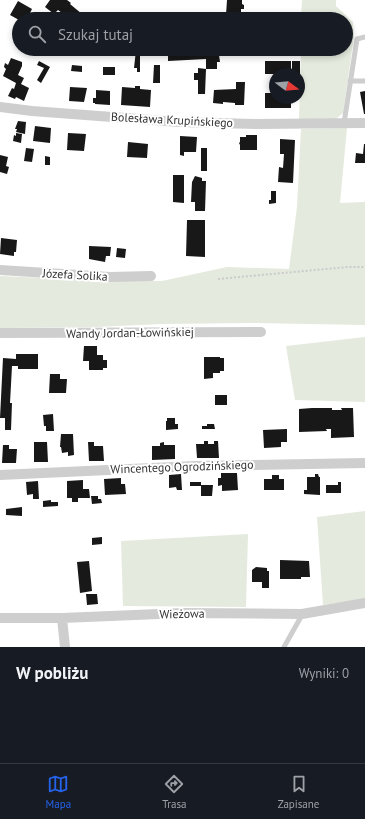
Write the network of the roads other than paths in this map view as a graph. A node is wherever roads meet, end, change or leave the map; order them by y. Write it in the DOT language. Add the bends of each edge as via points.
graph roads {
  1 [pos="365,37"];
  2 [pos="350,81"];
  3 [pos="365,81"];
  4 [pos="0,107"];
  5 [pos="344,123"];
  6 [pos="365,123"];
  7 [pos="0,270"];
  8 [pos="151,276"];
  9 [pos="261,332"];
  10 [pos="0,333"];
  11 [pos="365,463"];
  12 [pos="0,475"];
  13 [pos="365,603"];
  14 [pos="302,614"];
  15 [pos="0,618"];
  16 [pos="62,618"];
  17 [pos="65,647"];
  18 [pos="284,647"];
  1 -- 2 [label="lane" via="357,39"];
  2 -- 3 [label="lane"];
  2 -- 5 [label="lane"];
  4 -- 5 [label="street, Bolesława Krupińskiego" via="179,122"];
  5 -- 6 [label="street, Bolesława Krupińskiego"];
  7 -- 8 [label="street, Józefa Solika"];
  9 -- 10 [label="street, Wandy Jordan-Łowińskiej"];
  11 -- 12 [label="street, Wincentego Ogrodzińskiego" via="187,466"];
  13 -- 14 [label="street, Wieżowa"];
  14 -- 16 [label="street, Wieżowa" via="183,613"];
  14 -- 18 [label="lane"];
  15 -- 16 [label="street, Wieżowa"];
  16 -- 17 [label="street"];
}
